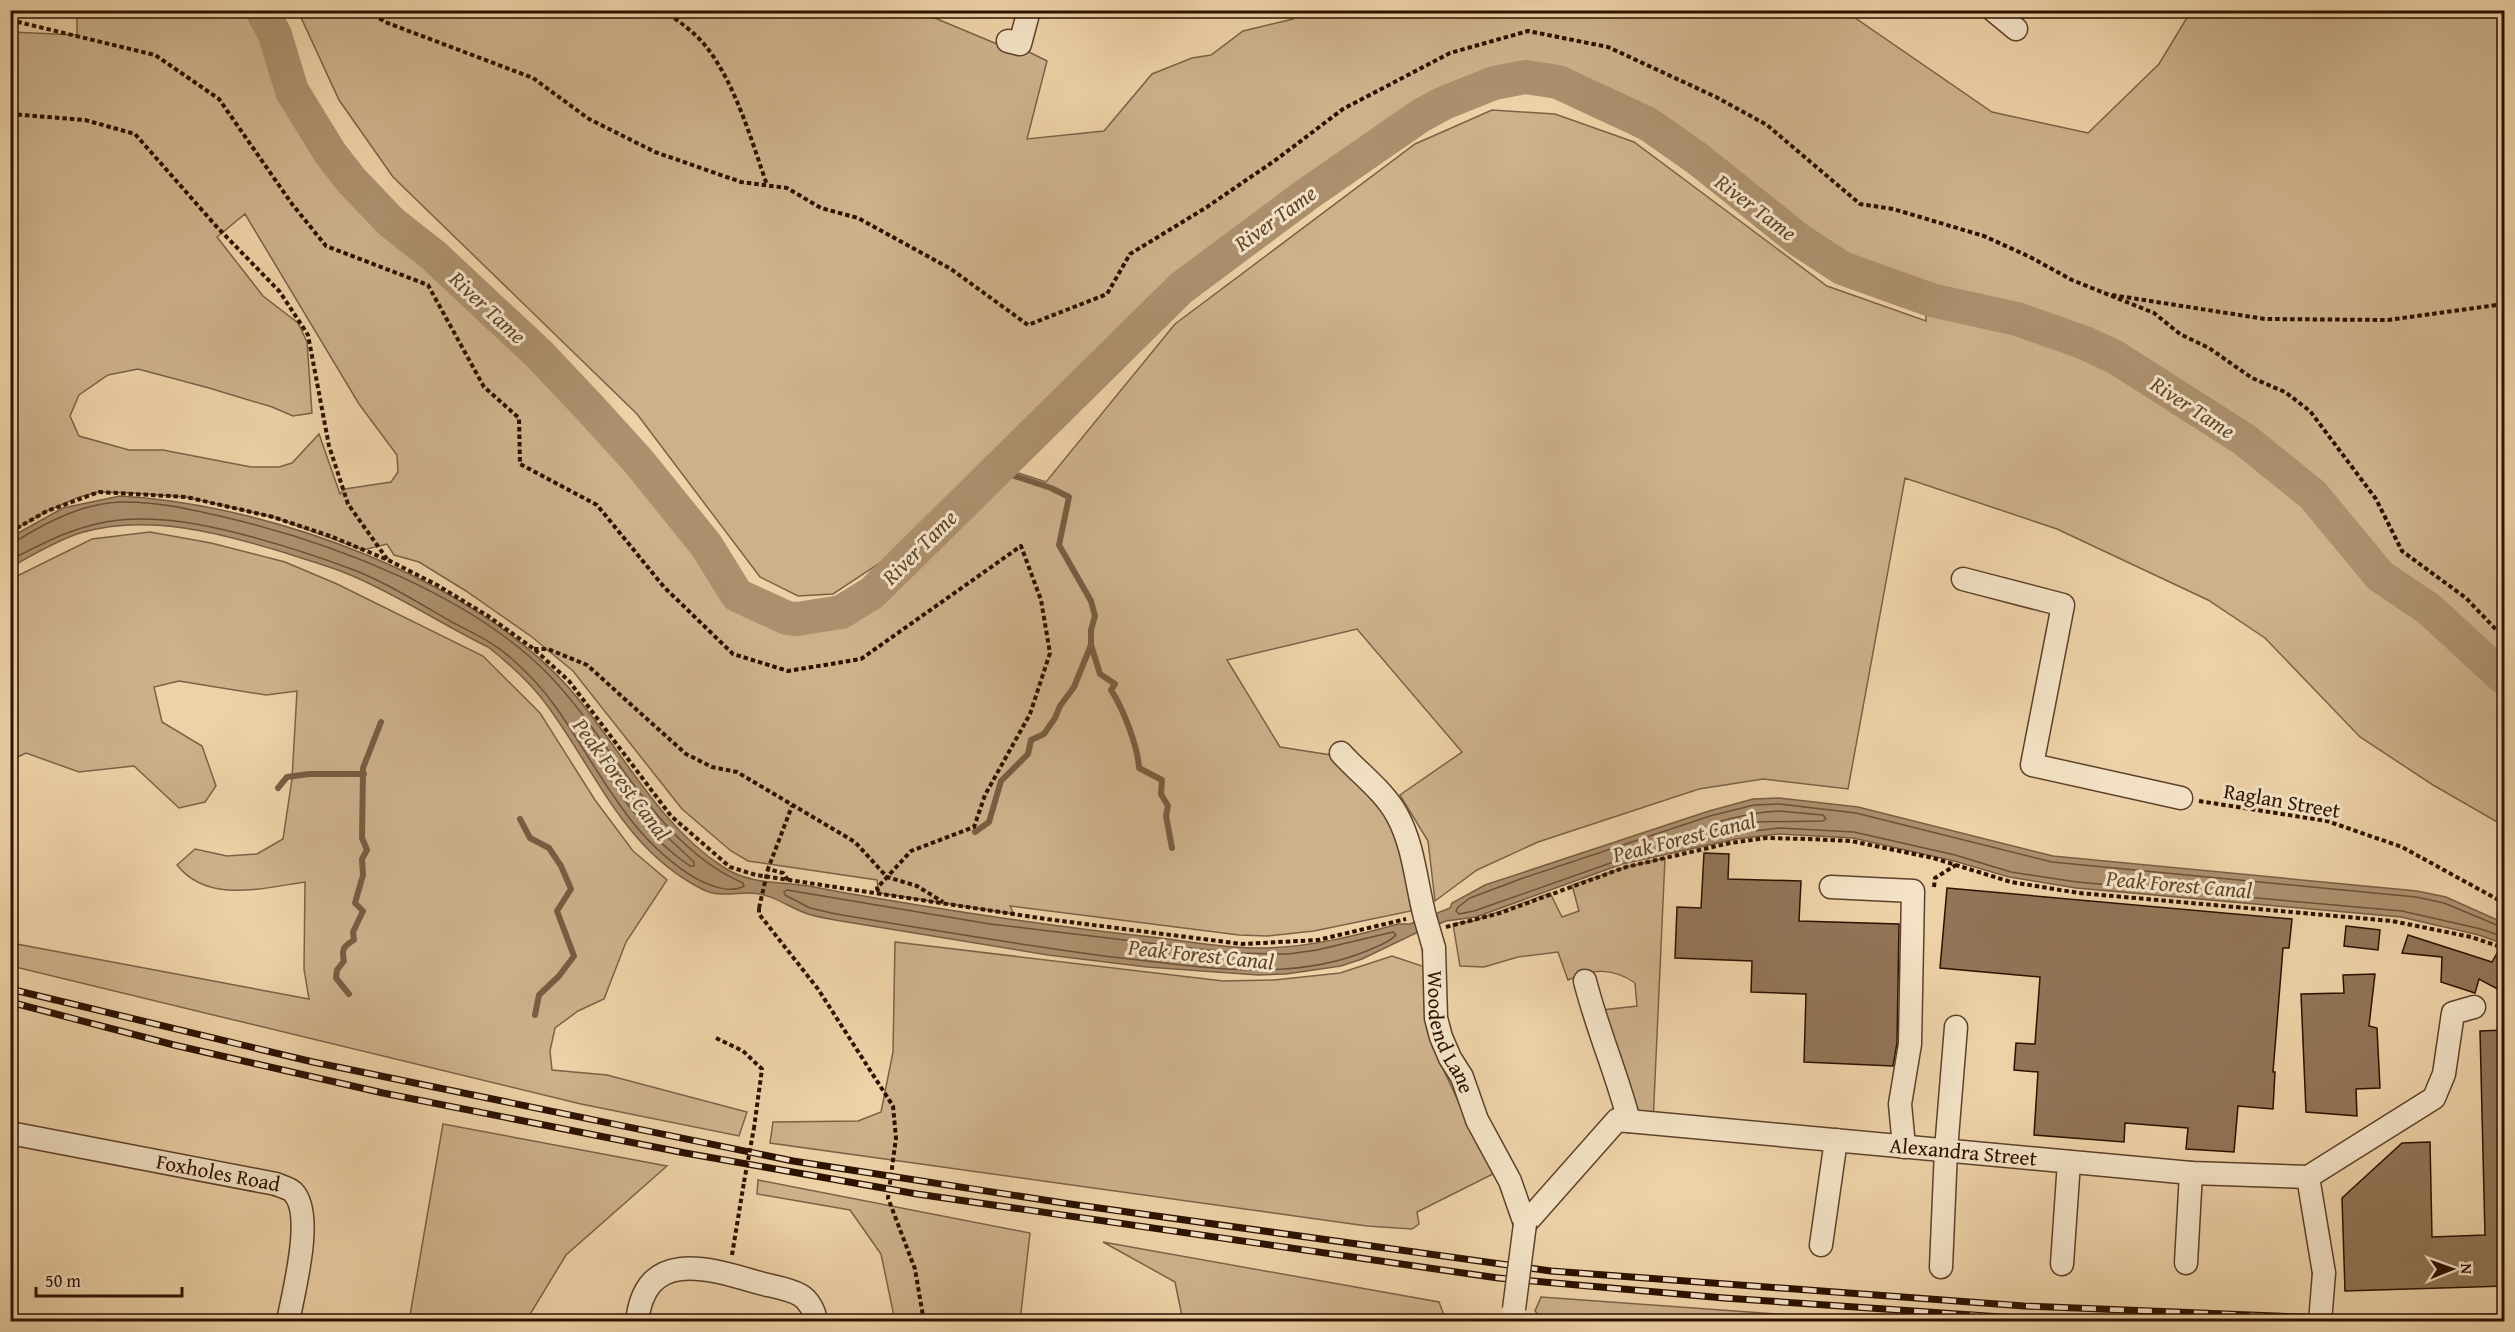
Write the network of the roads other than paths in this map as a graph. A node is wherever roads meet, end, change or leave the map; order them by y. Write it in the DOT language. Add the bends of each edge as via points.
graph roads {
  1 [pos="1029,10"];
  2 [pos="1993,10"];
  3 [pos="2016,29"];
  4 [pos="1008,41"];
  5 [pos="1963,579"];
  6 [pos="1341,753"];
  7 [pos="2181,798"];
  8 [pos="1831,887"];
  9 [pos="1585,981"];
  10 [pos="2474,1007"];
  11 [pos="1956,1027"];
  12 [pos="1623,1121"];
  13 [pos="10,1133"];
  14 [pos="1836,1140"];
  15 [pos="1904,1147"];
  16 [pos="1946,1150"];
  17 [pos="2069,1162"];
  18 [pos="2191,1173"];
  19 [pos="2308,1177"];
  20 [pos="1525,1224"];
  21 [pos="1821,1245"];
  22 [pos="2186,1263"];
  23 [pos="2062,1264"];
  24 [pos="1941,1267"];
  25 [pos="1517,1315"];
  26 [pos="288,1322"];
  27 [pos="637,1322"];
  28 [pos="816,1322"];
  29 [pos="2320,1322"];
  1 -- 4 [label="street" via="1020,44"];
  2 -- 3 [label="street"];
  5 -- 7 [label="street" via="2064,605 2032,765"];
  6 -- 20 [label="street, Woodend Lane, bridge" via="1397,814 1411,849 1416,911 1434,948 1436,1018 1441,1037 1462,1077 1477,1120 1510,1181"];
  8 -- 15 [label="street" via="1913,891 1910,1044 1900,1104"];
  9 -- 12 [label="street" via="1597,1027 1622,1093"];
  10 -- 19 [label="street" via="2453,1014 2444,1074 2434,1098"];
  11 -- 16 [label="street"];
  12 -- 14 [label="street, Alexandra Street"];
  12 -- 20 [label="street"];
  13 -- 26 [label="street, Foxholes Road" via="276,1184 293,1192 302,1212 304,1233"];
  14 -- 15 [label="street, Alexandra Street"];
  14 -- 21 [label="street"];
  15 -- 16 [label="street, Alexandra Street"];
  16 -- 17 [label="street, Alexandra Street"];
  16 -- 24 [label="street"];
  17 -- 18 [label="street, Alexandra Street"];
  17 -- 23 [label="street"];
  18 -- 19 [label="street, Alexandra Street"];
  18 -- 22 [label="street"];
  19 -- 29 [label="street, bridge" via="2324,1273"];
  20 -- 25 [label="street, Woodend Lane, bridge"];
  27 -- 28 [label="street" via="641,1295 651,1282 671,1270 692,1268 729,1274 801,1295 812,1306"];
}
